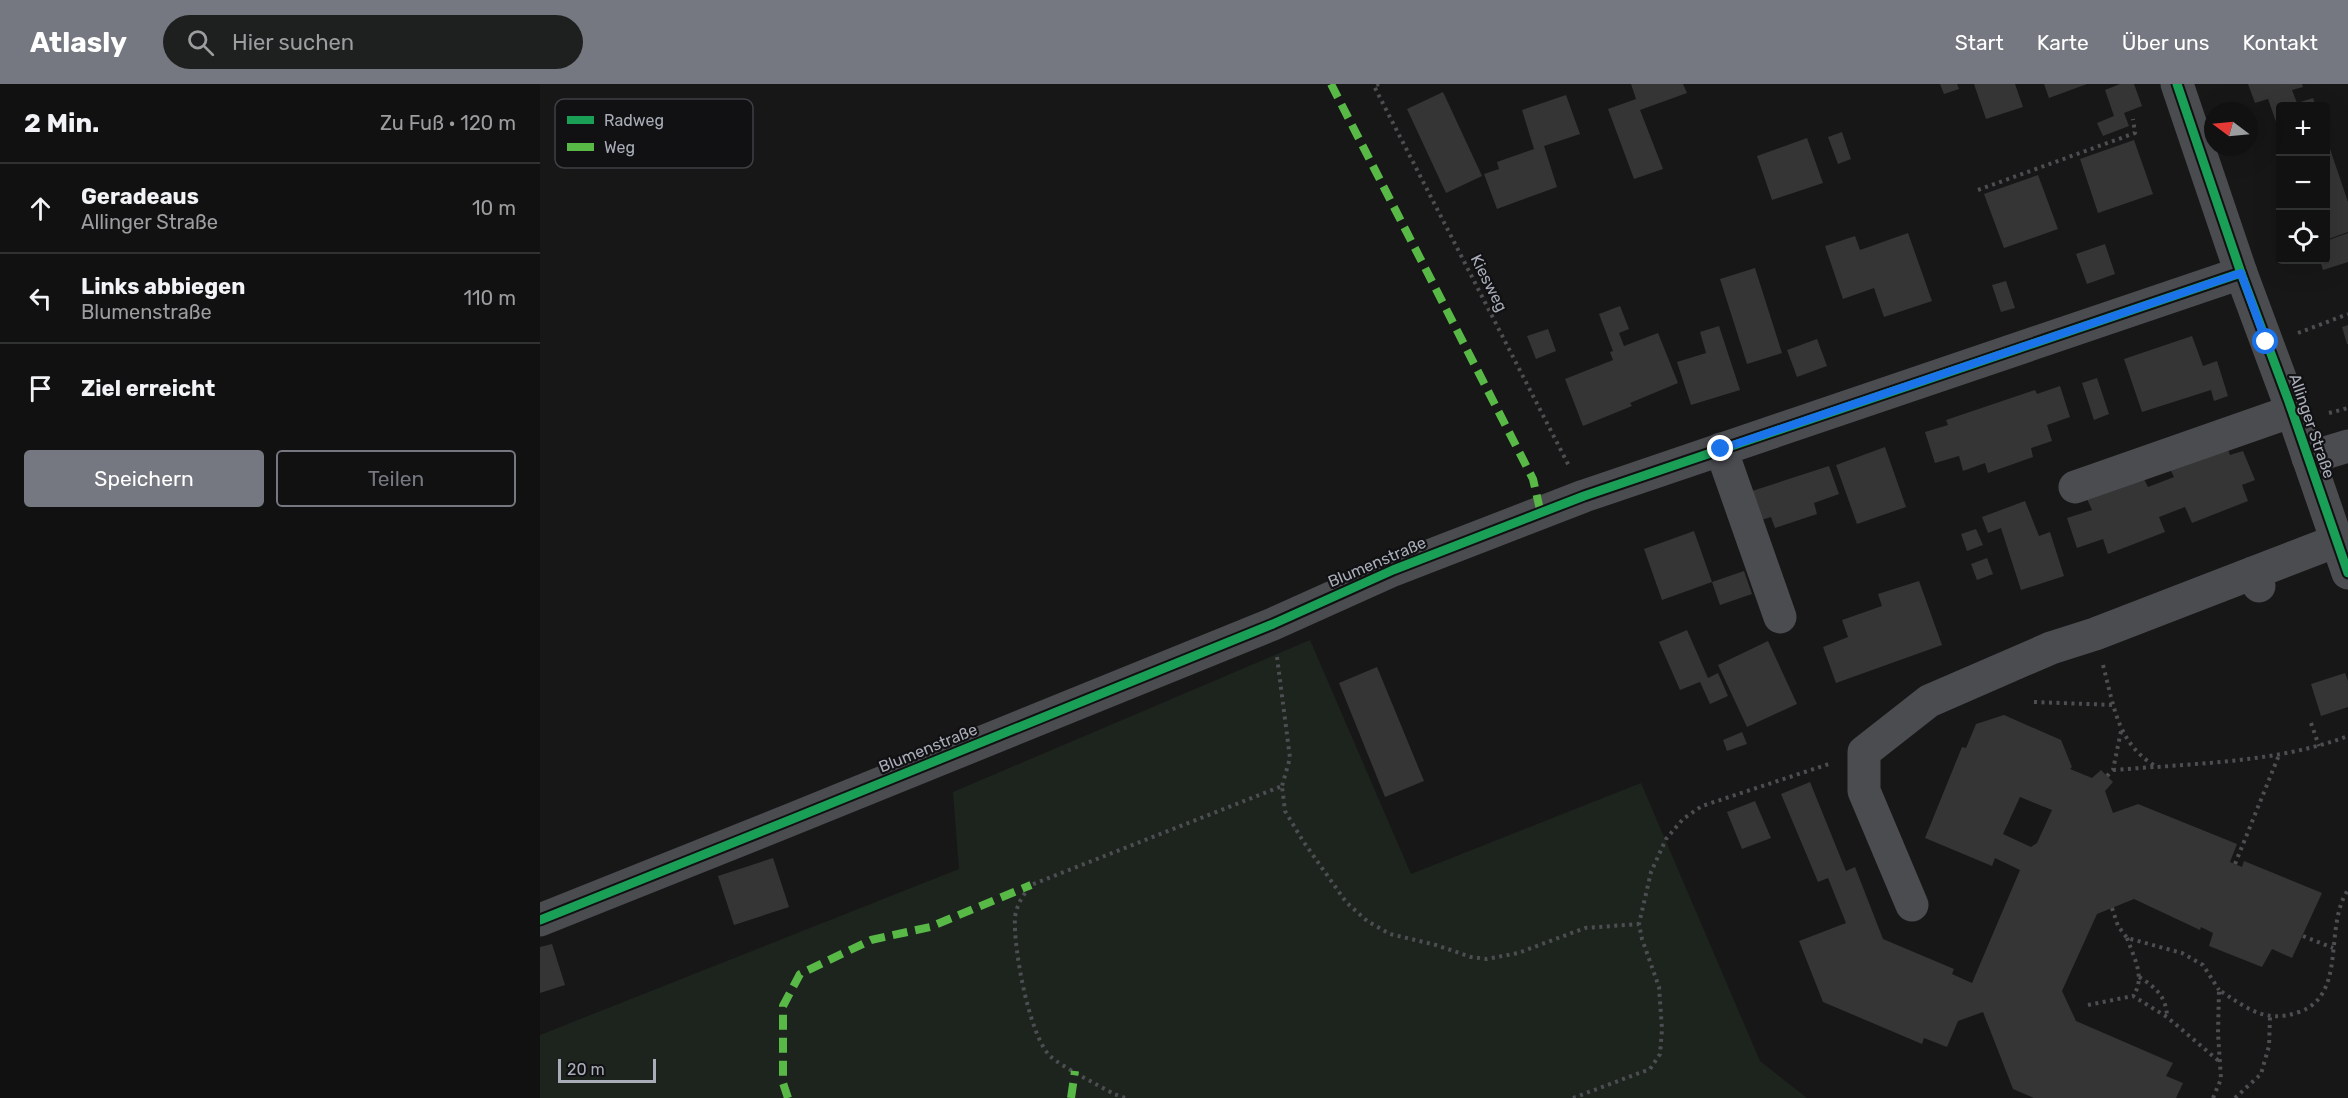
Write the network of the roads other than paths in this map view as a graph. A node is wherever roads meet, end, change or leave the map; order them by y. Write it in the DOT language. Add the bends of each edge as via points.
graph roads {
  1 [pos="2177,84"];
  2 [pos="2241,273"];
  3 [pos="2292,411"];
  4 [pos="2348,446"];
  5 [pos="1721,449"];
  6 [pos="2308,458"];
  7 [pos="2075,488"];
  8 [pos="2336,541"];
  9 [pos="2348,573"];
  10 [pos="1780,617"];
  11 [pos="1912,905"];
  12 [pos="540,920"];
  1 -- 2 [label="street, Allinger Straße"];
  2 -- 3 [label="street, Allinger Straße"];
  2 -- 5 [label="street, Blumenstraße"];
  3 -- 6 [label="street, Allinger Straße"];
  3 -- 7 [label="street"];
  4 -- 6 [label="street"];
  5 -- 10 [label="street"];
  5 -- 12 [label="street, Blumenstraße" via="1584,496 1393,570 1273,624"];
  6 -- 8 [label="street, Allinger Straße"];
  8 -- 9 [label="street, Allinger Straße"];
  8 -- 11 [label="street" via="2256,579 2051,648 1929,701 1864,752 1864,790"];
}
